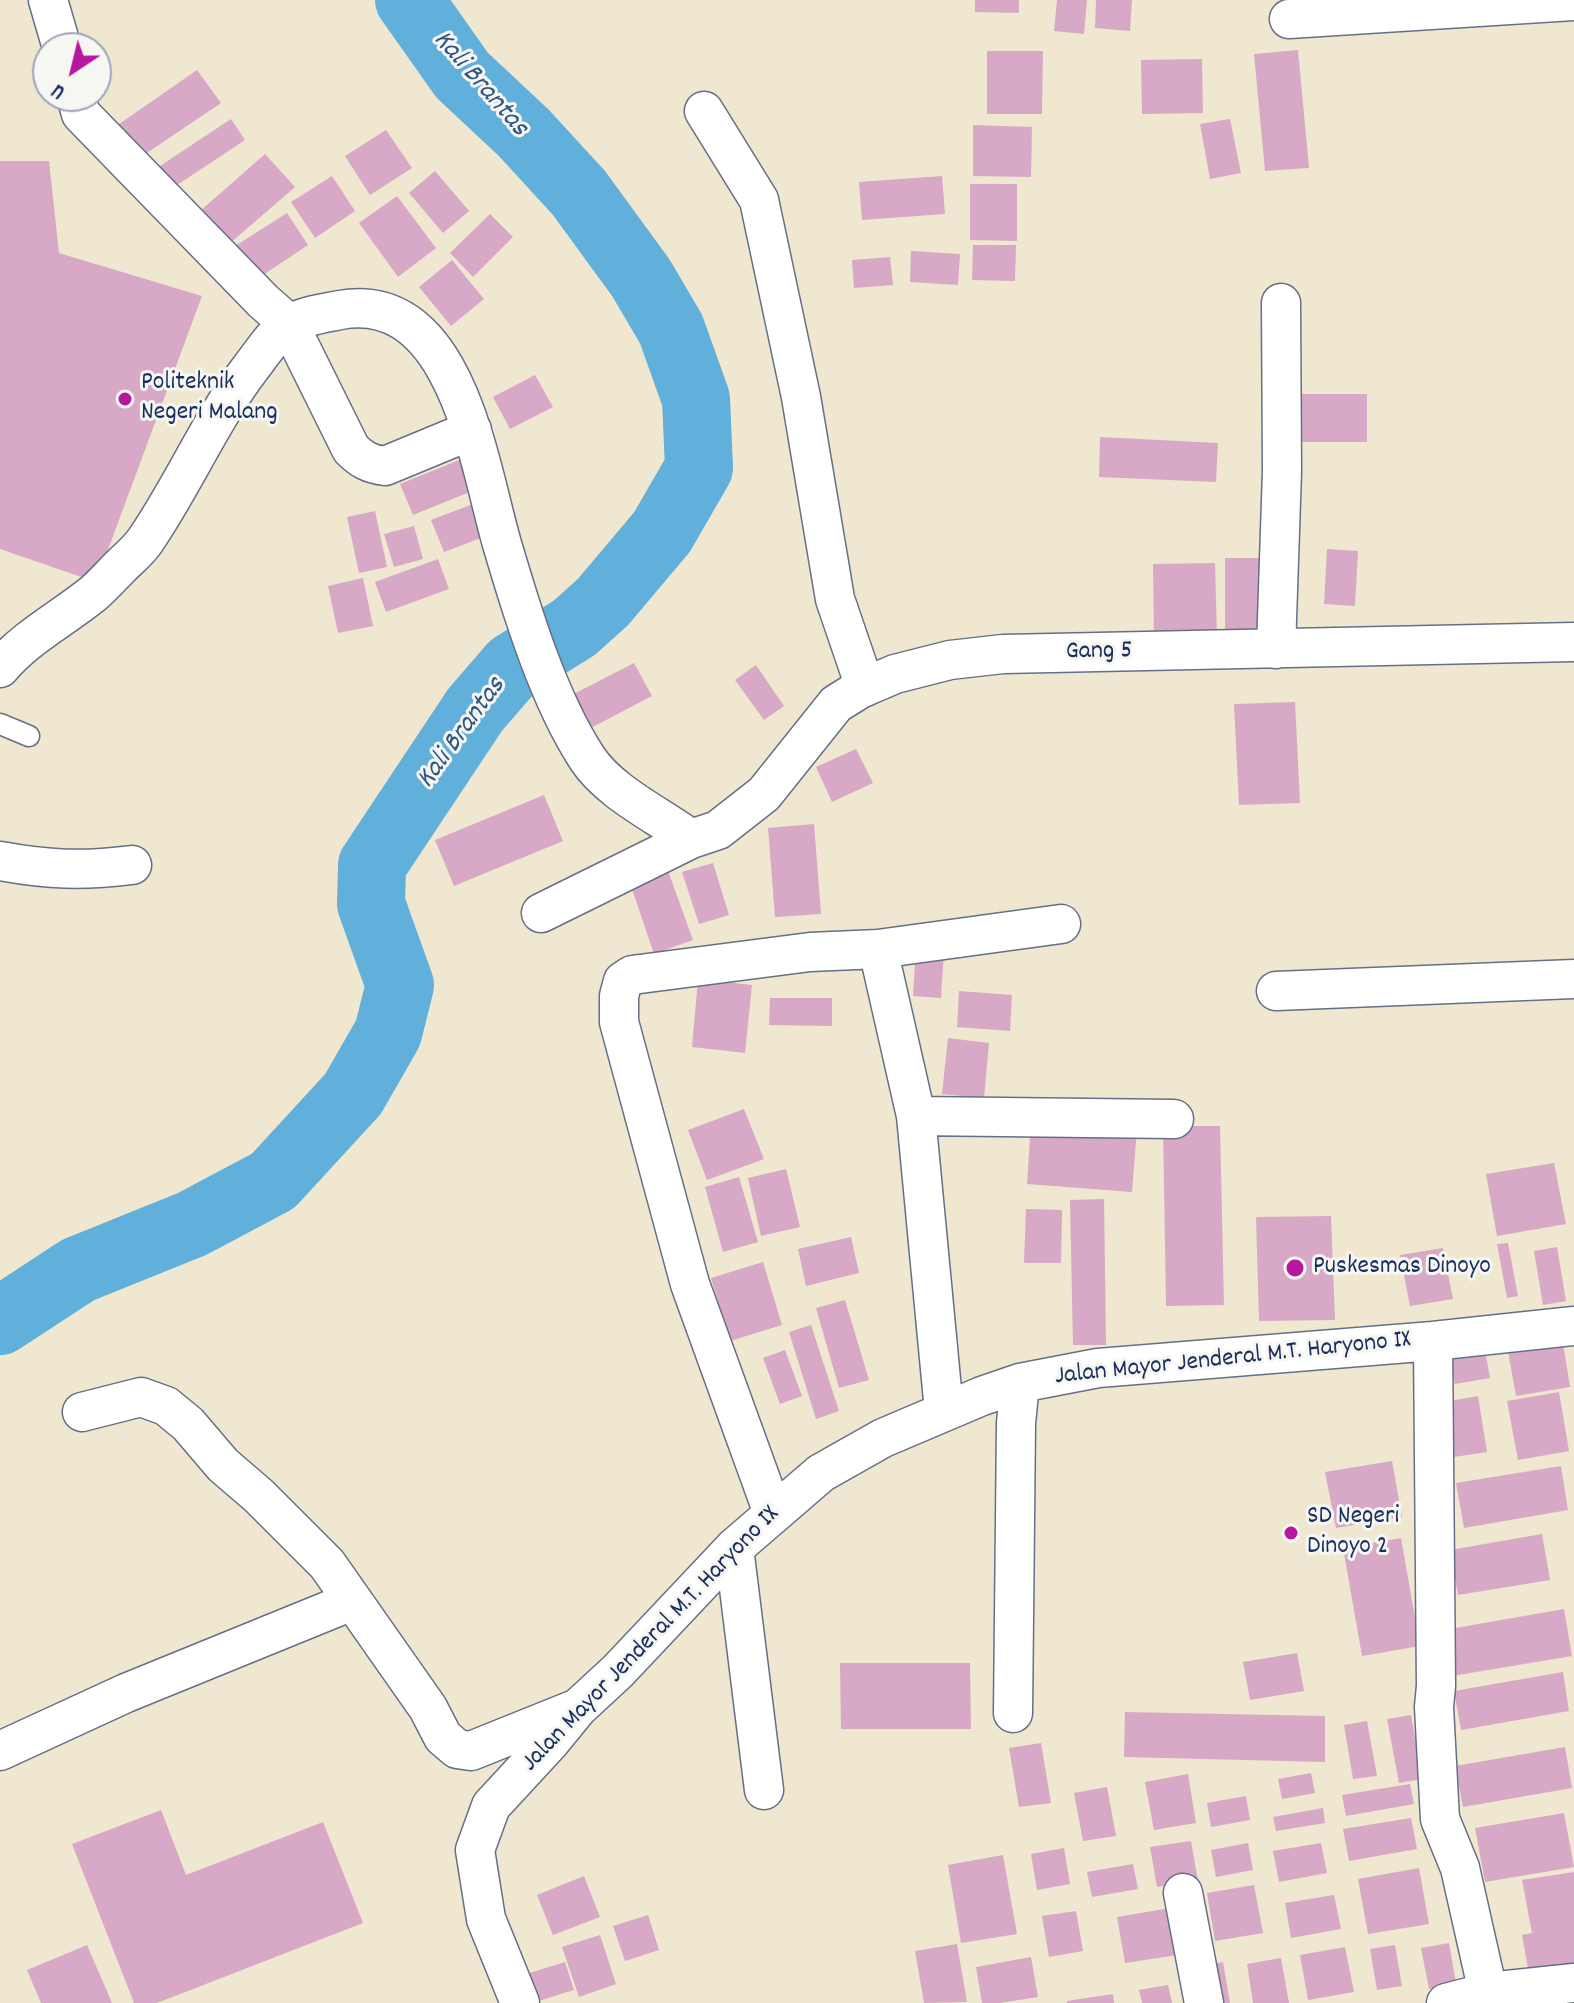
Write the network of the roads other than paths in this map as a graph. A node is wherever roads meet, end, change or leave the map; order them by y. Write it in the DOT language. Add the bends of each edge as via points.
graph roads {
  1 [pos="48,0"];
  2 [pos="1574,1"];
  3 [pos="1289,19"];
  4 [pos="57,32"];
  5 [pos="704,111"];
  6 [pos="80,112"];
  7 [pos="1281,303"];
  8 [pos="289,324"];
  9 [pos="472,430"];
  10 [pos="1574,642"];
  11 [pos="1276,649"];
  12 [pos="0,668"];
  13 [pos="865,687"];
  14 [pos="0,724"];
  15 [pos="29,736"];
  16 [pos="691,839"];
  17 [pos="0,861"];
  18 [pos="132,865"];
  19 [pos="541,913"];
  20 [pos="1061,924"];
  21 [pos="878,949"];
  22 [pos="1574,979"];
  23 [pos="1276,991"];
  24 [pos="916,1116"];
  25 [pos="1174,1119"];
  26 [pos="1574,1326"];
  27 [pos="1433,1341"];
  28 [pos="1020,1383"];
  29 [pos="944,1411"];
  30 [pos="82,1412"];
  31 [pos="773,1513"];
  32 [pos="734,1548"];
  33 [pos="352,1601"];
  34 [pos="578,1708"];
  35 [pos="1013,1713"];
  36 [pos="0,1751"];
  37 [pos="764,1790"];
  38 [pos="1183,1893"];
  39 [pos="1574,1983"];
  40 [pos="1488,1992"];
  41 [pos="520,2003"];
  42 [pos="1204,2003"];
  43 [pos="1446,2003"];
  1 -- 4 [label="street"];
  2 -- 3 [label="street"];
  5 -- 13 [label="street" via="759,200 801,397 835,599"];
  6 -- 8 [label="street"];
  7 -- 11 [label="street"];
  8 -- 9 [label="street" via="361,306 404,323 450,373"];
  8 -- 9 [label="street" via="360,459 385,466"];
  8 -- 12 [label="street" via="227,398 143,544 94,592 16,649"];
  9 -- 16 [label="street" via="541,663 588,759 607,781"];
  10 -- 11 [label="street, Gang 5"];
  11 -- 13 [label="street, Gang 5" via="1003,654 950,660"];
  13 -- 16 [label="street, Gang 5" via="836,704 764,794 718,830"];
  14 -- 15 [label="lane"];
  16 -- 19 [label="street, Gang 5"];
  17 -- 18 [label="street" via="88,871"];
  20 -- 21 [label="street"];
  21 -- 24 [label="street"];
  21 -- 31 [label="street" via="810,952 632,975 623,981 619,996 619,1022 690,1284"];
  22 -- 23 [label="street"];
  24 -- 25 [label="street"];
  24 -- 29 [label="street"];
  26 -- 27 [label="street, Jalan Mayor Jenderal M.T. Haryono IX"];
  27 -- 28 [label="street, Jalan Mayor Jenderal M.T. Haryono IX" via="1098,1368"];
  27 -- 40 [label="street" via="1434,1707 1440,1819 1460,1868"];
  28 -- 29 [label="street, Jalan Mayor Jenderal M.T. Haryono IX"];
  28 -- 35 [label="street"];
  29 -- 31 [label="street, Jalan Mayor Jenderal M.T. Haryono IX" via="821,1473"];
  30 -- 33 [label="street" via="141,1397 166,1406 327,1564"];
  31 -- 32 [label="street, Jalan Mayor Jenderal M.T. Haryono IX"];
  32 -- 34 [label="street, Jalan Mayor Jenderal M.T. Haryono IX"];
  32 -- 37 [label="street"];
  33 -- 34 [label="street" via="443,1737 457,1749 471,1751"];
  33 -- 36 [label="street"];
  34 -- 41 [label="street, Jalan Mayor Jenderal M.T. Haryono IX" via="491,1806 475,1850 486,1919"];
  38 -- 42 [label="street"];
  39 -- 40 [label="street"];
  40 -- 43 [label="street"];
}
